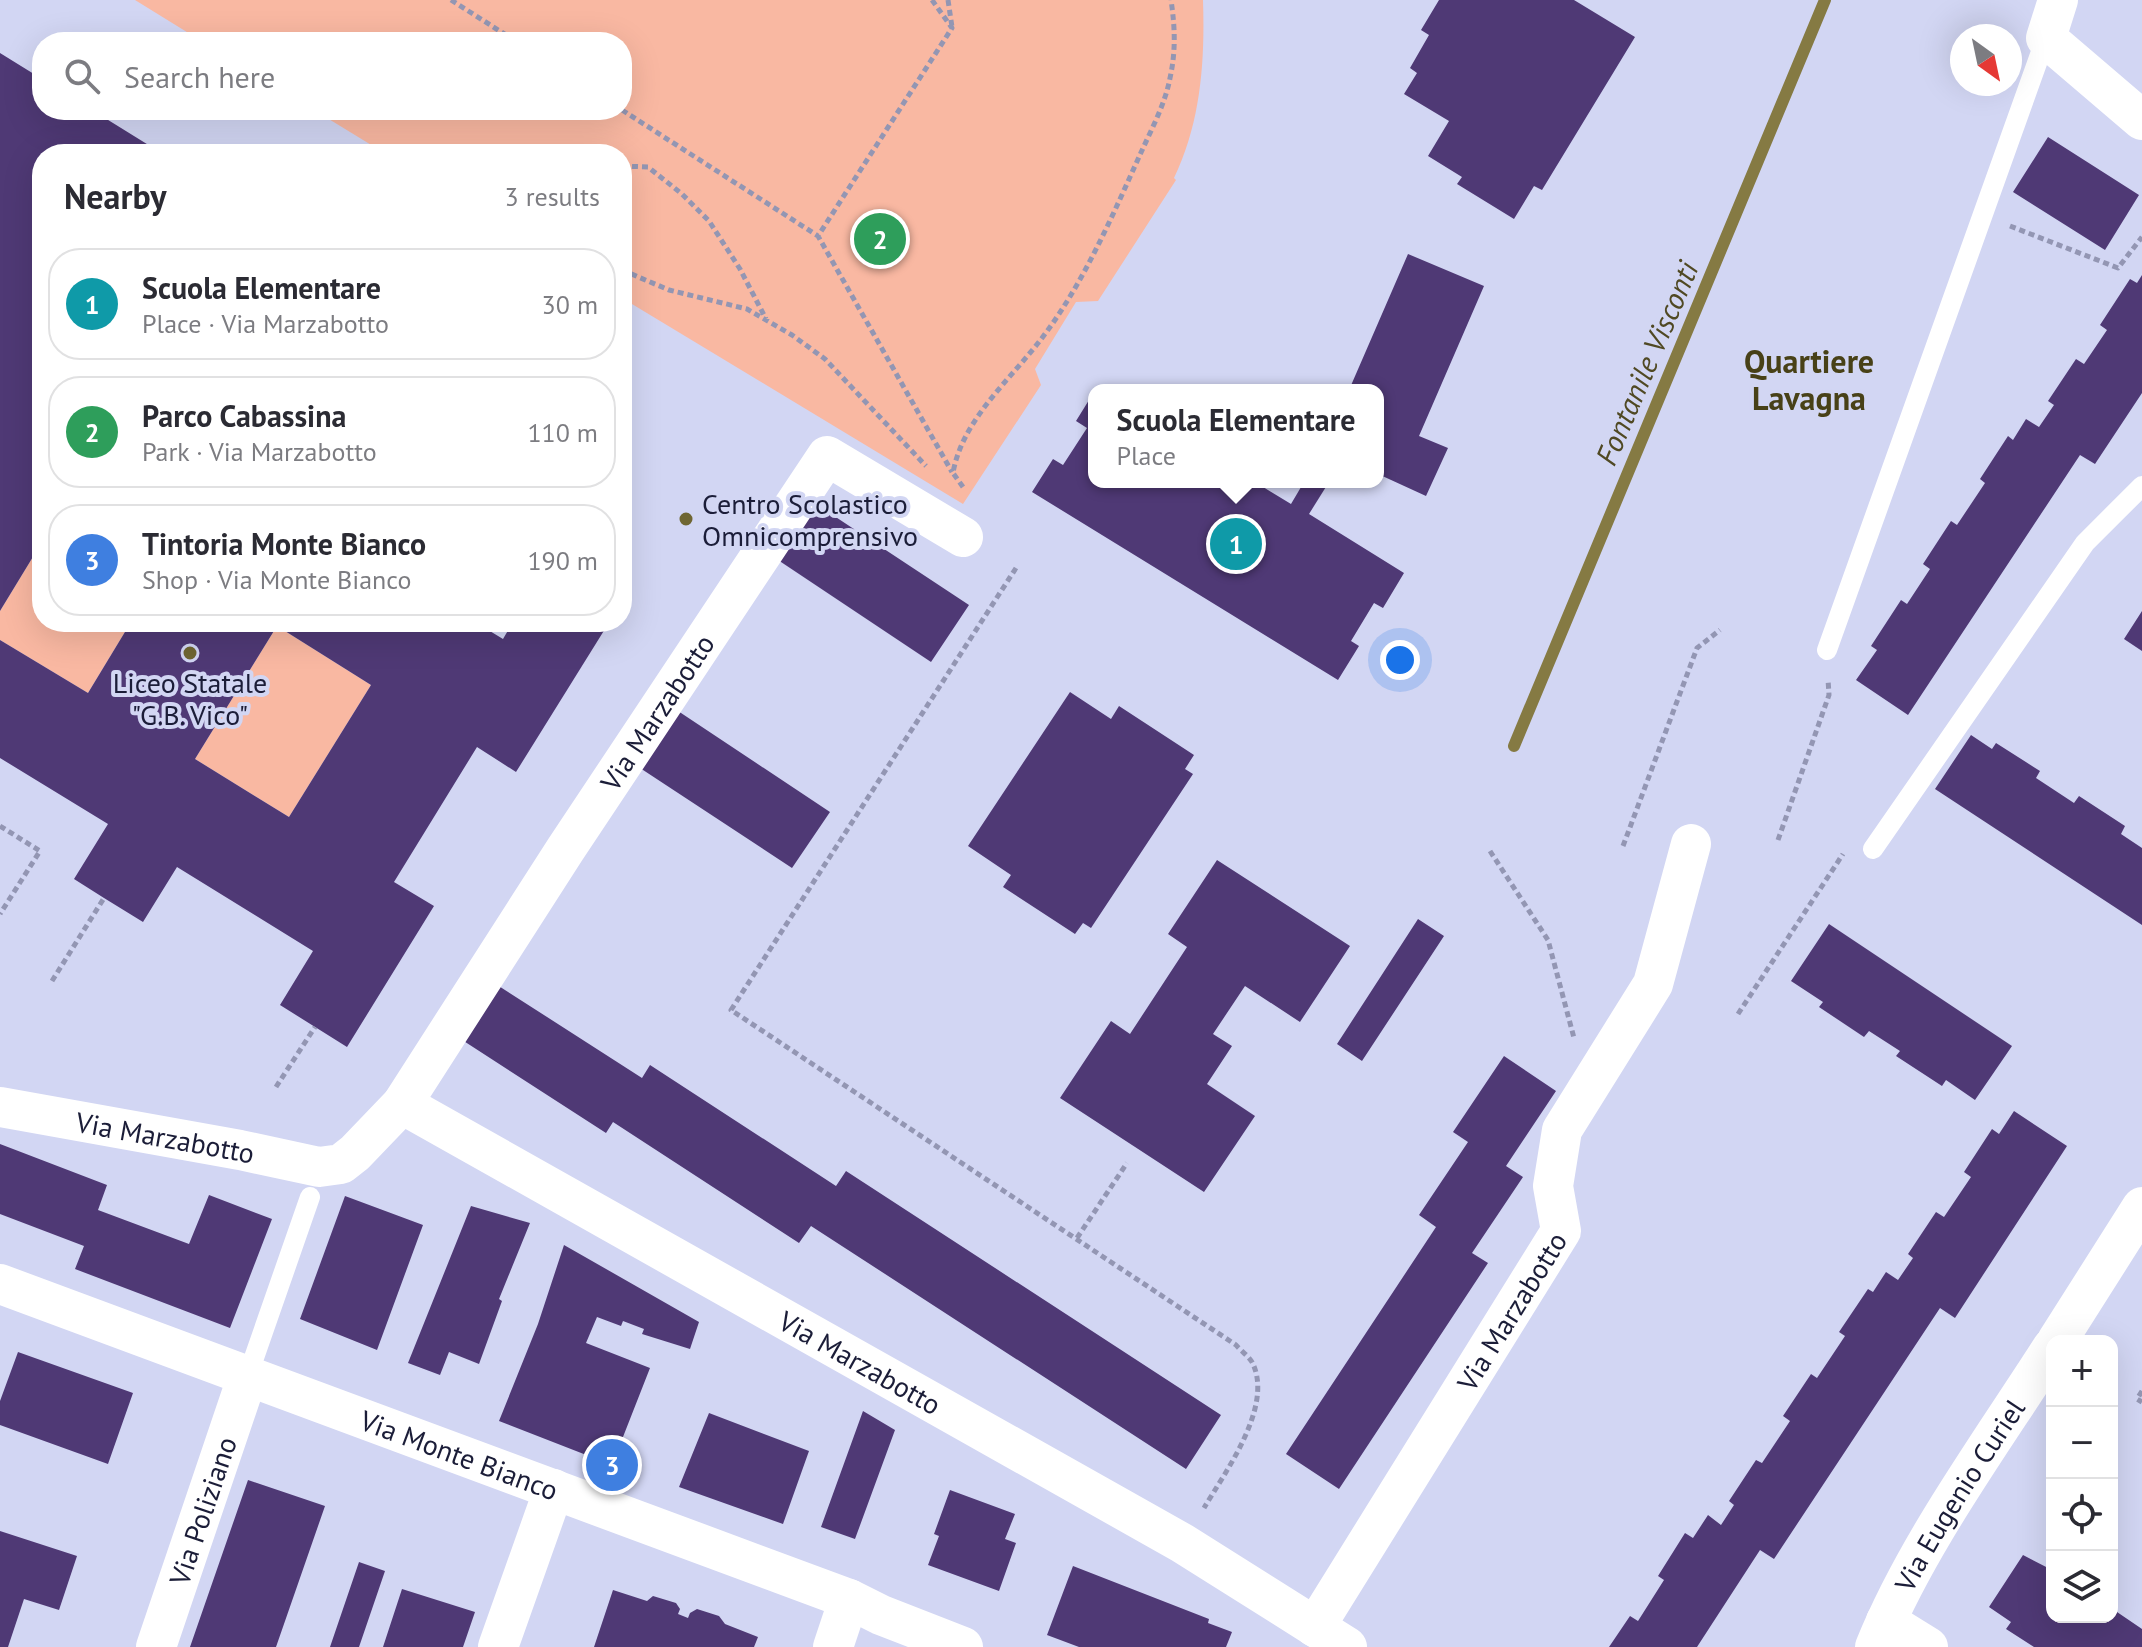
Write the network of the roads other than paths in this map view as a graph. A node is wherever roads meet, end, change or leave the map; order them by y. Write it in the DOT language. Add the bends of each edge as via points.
graph roads {
  1 [pos="2058,0"];
  2 [pos="2046,38"];
  3 [pos="2142,120"];
  4 [pos="2142,486"];
  5 [pos="963,537"];
  6 [pos="1827,650"];
  7 [pos="1691,844"];
  8 [pos="1873,849"];
  9 [pos="402,1104"];
  10 [pos="0,1107"];
  11 [pos="310,1197"];
  12 [pos="2142,1207"];
  13 [pos="0,1284"];
  14 [pos="2061,1335"];
  15 [pos="2046,1357"];
  16 [pos="248,1375"];
  17 [pos="554,1489"];
  18 [pos="849,1599"];
  19 [pos="1881,1634"];
  20 [pos="1331,1637"];
  21 [pos="156,1647"];
  22 [pos="498,1647"];
  23 [pos="833,1647"];
  24 [pos="963,1647"];
  25 [pos="1928,1647"];
  1 -- 2 [label="street"];
  2 -- 3 [label="street"];
  2 -- 6 [label="lane"];
  4 -- 8 [label="lane" via="2085,543"];
  5 -- 9 [label="street, Via Marzabotto" via="827,456"];
  7 -- 20 [label="street, Via Marzabotto" via="1653,984 1562,1130 1553,1186 1561,1231"];
  9 -- 10 [label="street, Via Marzabotto" via="341,1164 319,1167"];
  9 -- 20 [label="street, Via Marzabotto" via="1182,1543"];
  11 -- 16 [label="lane"];
  12 -- 14 [label="street"];
  13 -- 16 [label="street, Via Monte Bianco"];
  15 -- 19 [label="street, Via Eugenio Curiel" via="1937,1528"];
  16 -- 17 [label="street, Via Monte Bianco"];
  16 -- 21 [label="street, Via Poliziano"];
  17 -- 18 [label="street, Via Monte Bianco"];
  17 -- 22 [label="street"];
  18 -- 23 [label="street"];
  18 -- 24 [label="street, Via Monte Bianco"];
  19 -- 25 [label="street"];
}
